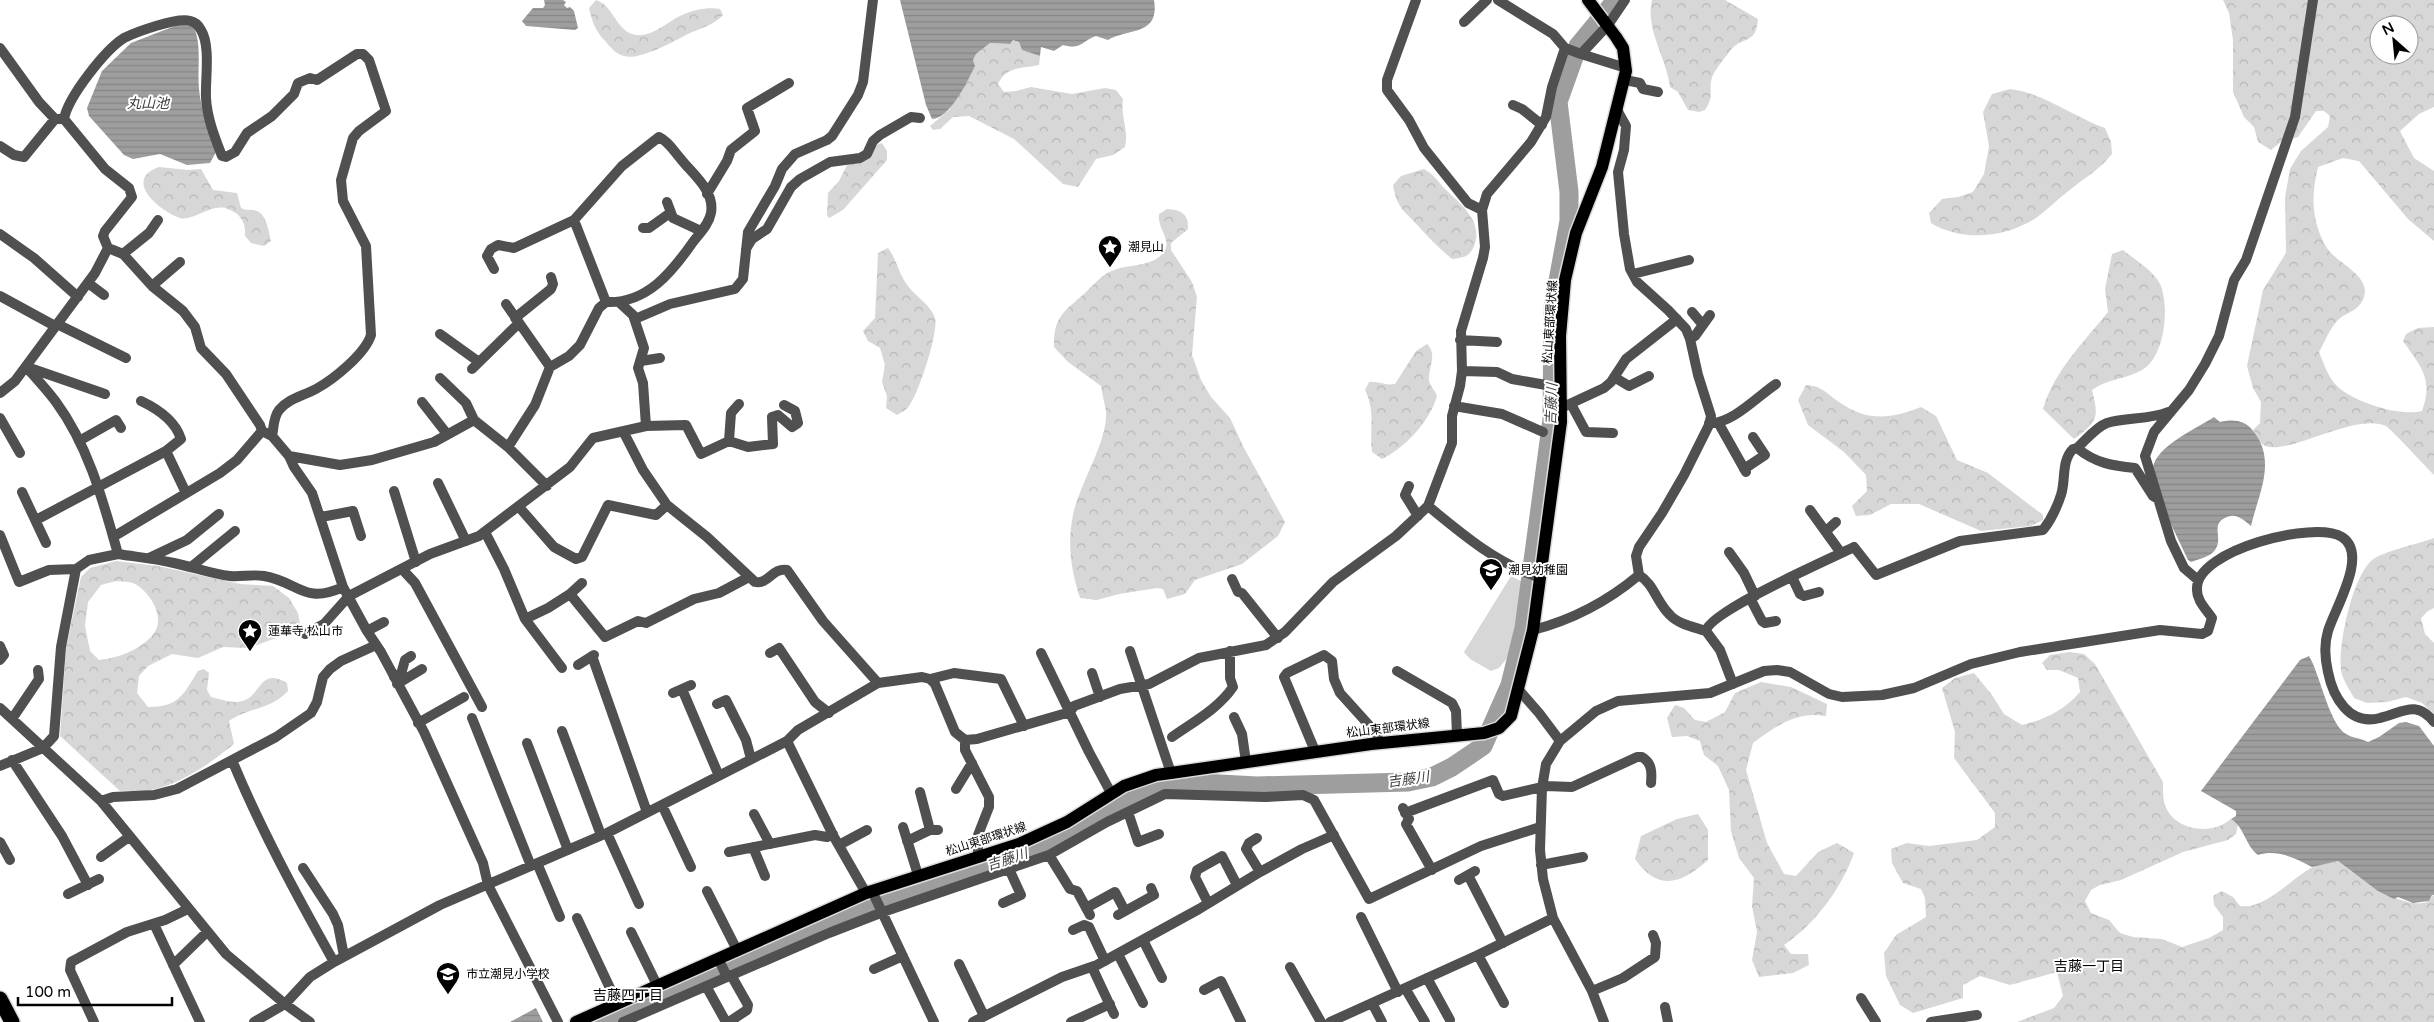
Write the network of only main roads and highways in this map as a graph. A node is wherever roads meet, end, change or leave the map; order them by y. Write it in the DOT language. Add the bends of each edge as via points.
graph roads {
  1 [pos="1588,0"];
  2 [pos="0,999"];
  3 [pos="12,1022"];
  4 [pos="576,1022"];
  1 -- 4 [label="main road, 松山東部環状線" via="1623,48 1626,74 1602,167 1576,233 1566,280 1560,336 1566,406 1532,575 1533,630 1511,716 1499,728 1484,733 1379,743 1171,772 1140,780 1111,793 1049,831 871,893"];
  2 -- 3 [label="highway"];
}
